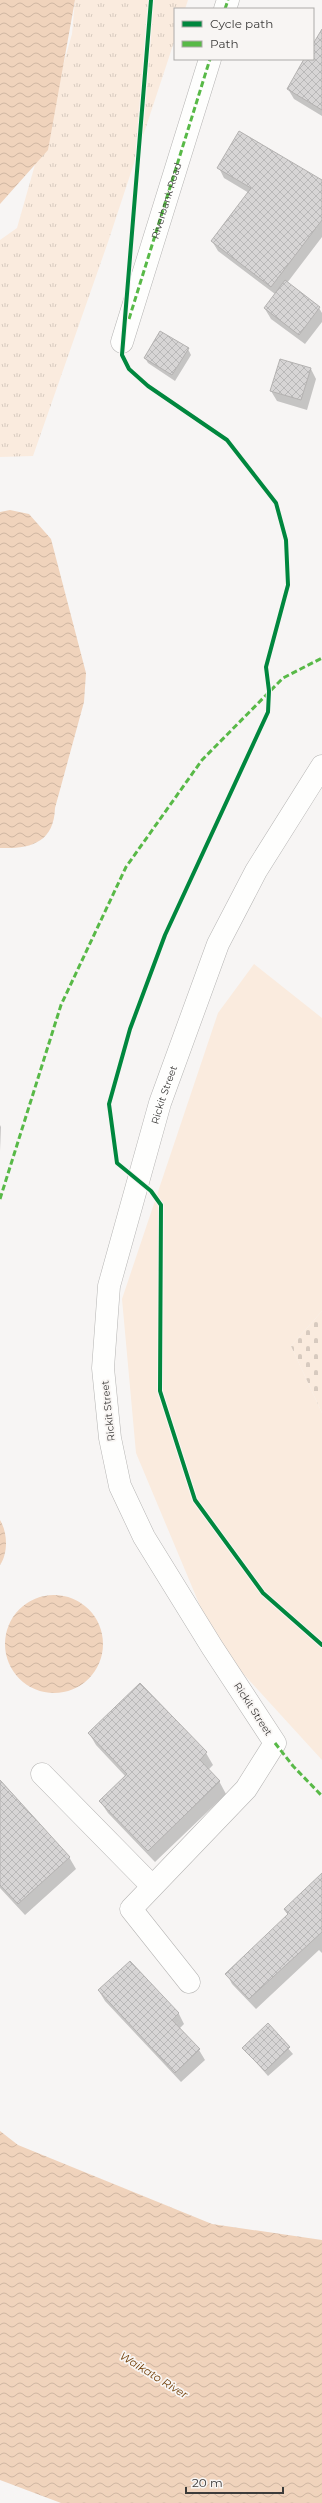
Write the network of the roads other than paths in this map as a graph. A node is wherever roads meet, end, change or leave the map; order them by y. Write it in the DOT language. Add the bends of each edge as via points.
graph roads {
  1 [pos="210,60"];
  2 [pos="122,342"];
  3 [pos="322,766"];
  4 [pos="42,1774"];
  5 [pos="152,1886"];
  6 [pos="189,1982"];
  1 -- 2 [label="street, Riverbank Road"];
  3 -- 5 [label="street, Rickit Street" via="256,871 218,944 160,1103 109,1286 103,1368 110,1438 120,1486 144,1537 275,1743 246,1789"];
  4 -- 5 [label="street"];
  5 -- 6 [label="street, Rickit Street" via="131,1909"];
}
